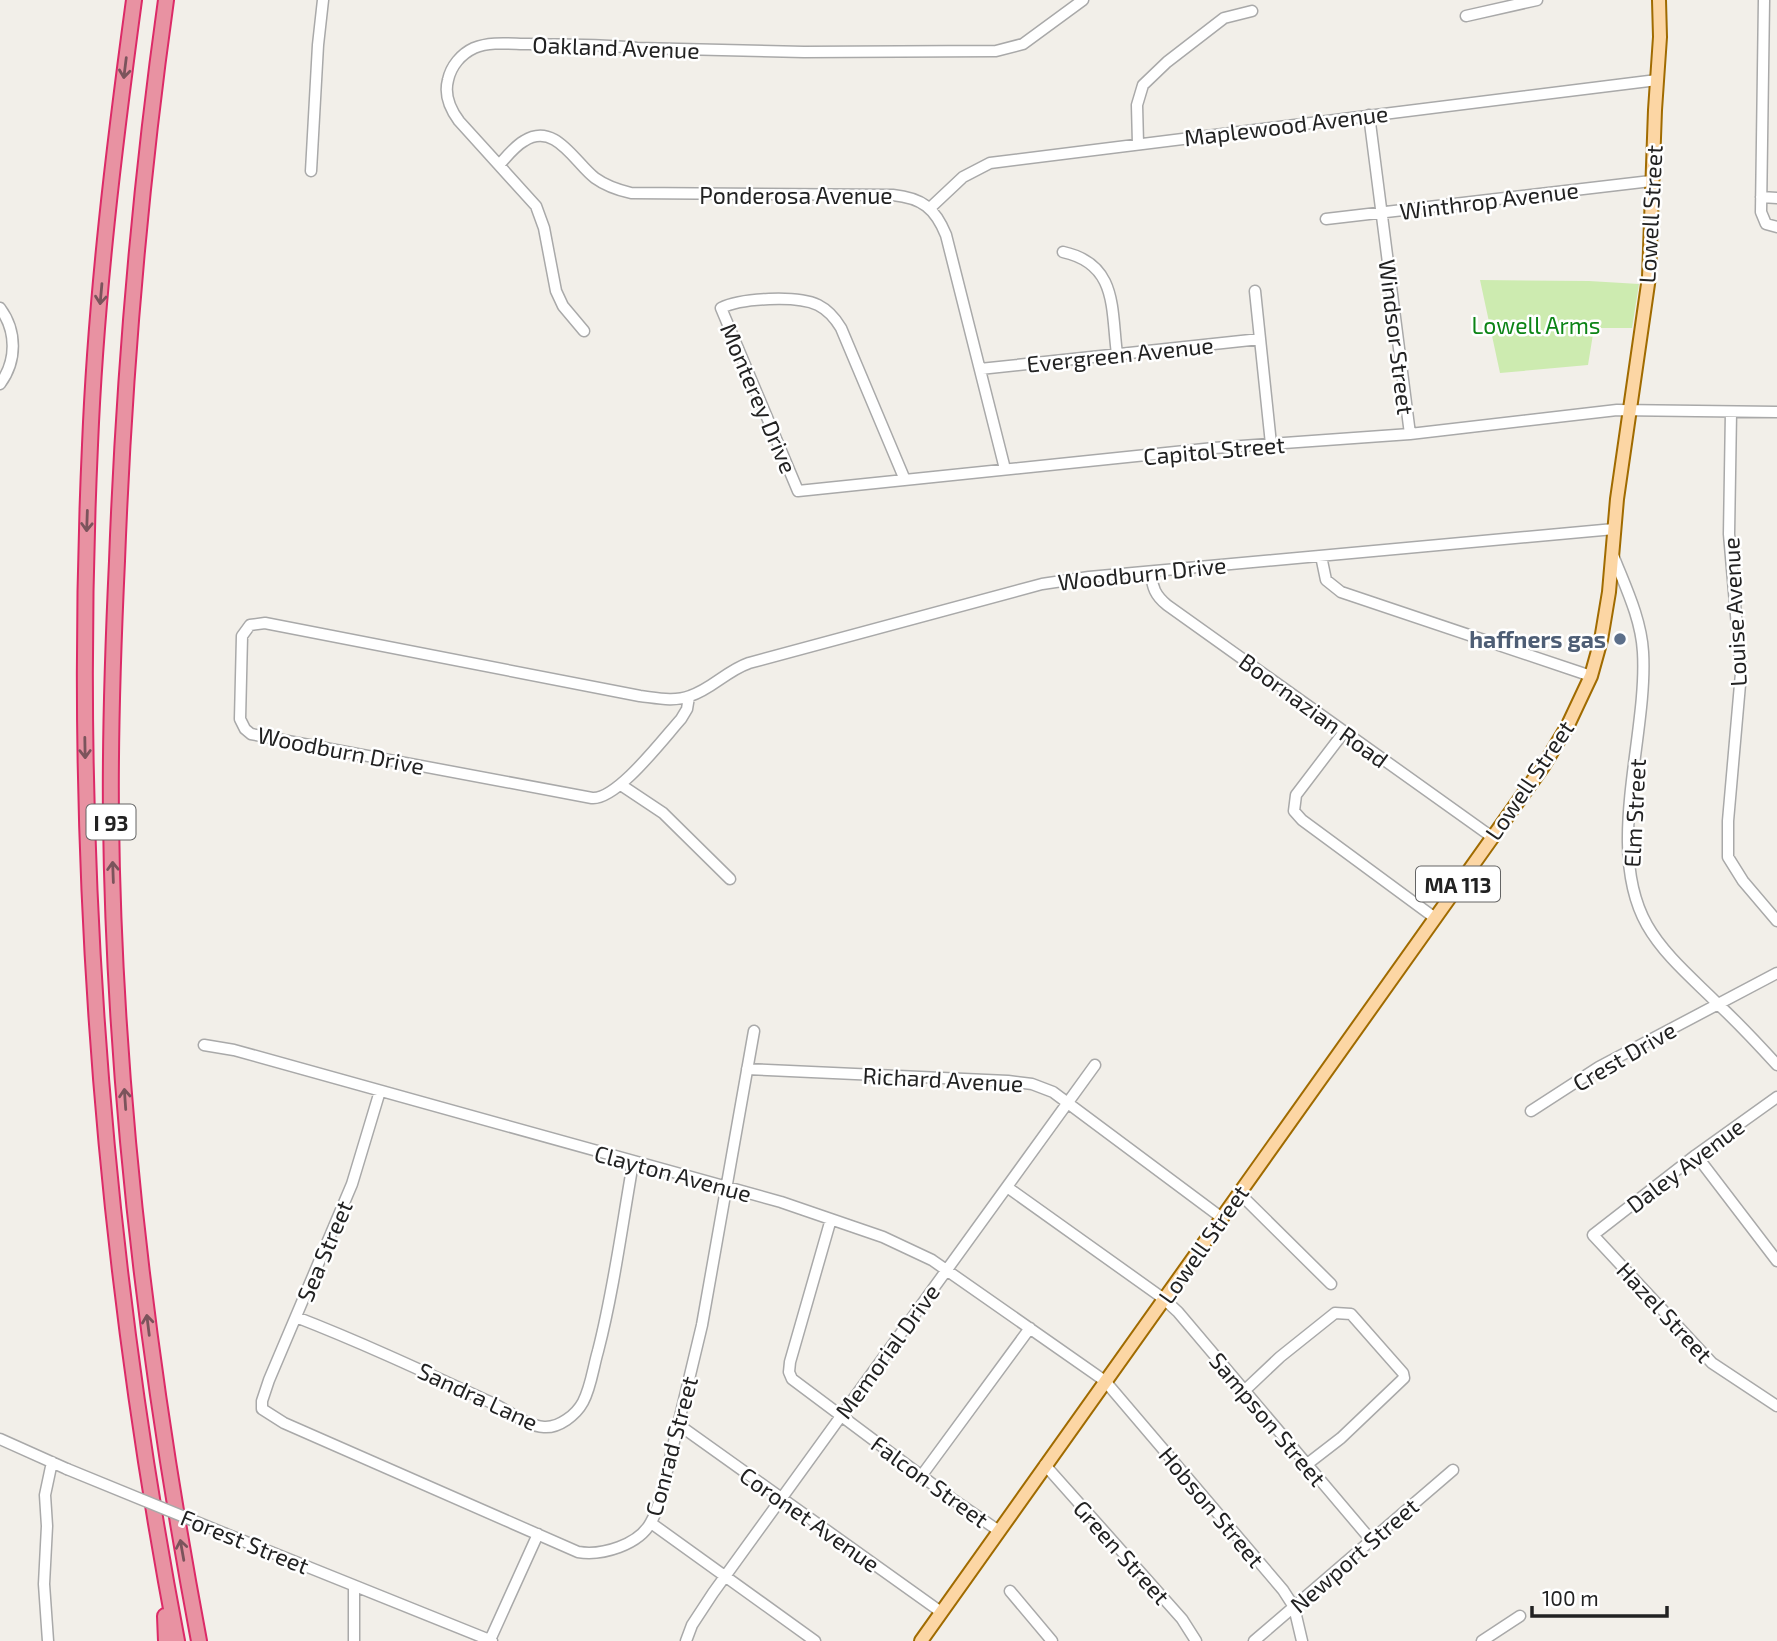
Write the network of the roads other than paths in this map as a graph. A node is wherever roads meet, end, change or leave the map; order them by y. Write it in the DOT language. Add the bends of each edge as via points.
graph roads {
  1 [pos="134,0"];
  2 [pos="166,0"];
  3 [pos="323,0"];
  4 [pos="1083,0"];
  5 [pos="1537,0"];
  6 [pos="1659,0"];
  7 [pos="1764,0"];
  8 [pos="1252,11"];
  9 [pos="1466,16"];
  10 [pos="1657,80"];
  11 [pos="1369,115"];
  12 [pos="1138,144"];
  13 [pos="500,164"];
  14 [pos="311,170"];
  15 [pos="1651,181"];
  16 [pos="1761,197"];
  17 [pos="1777,198"];
  18 [pos="930,208"];
  19 [pos="1381,212"];
  20 [pos="1326,219"];
  21 [pos="1777,227"];
  22 [pos="1063,252"];
  23 [pos="1255,291"];
  24 [pos="0,308"];
  25 [pos="584,331"];
  26 [pos="1260,339"];
  27 [pos="1117,354"];
  28 [pos="980,369"];
  29 [pos="0,384"];
  30 [pos="1630,410"];
  31 [pos="1731,412"];
  32 [pos="1777,412"];
  33 [pos="1410,433"];
  34 [pos="1271,444"];
  35 [pos="1005,469"];
  36 [pos="905,480"];
  37 [pos="798,491"];
  38 [pos="1614,529"];
  39 [pos="1612,555"];
  40 [pos="1321,556"];
  41 [pos="1152,572"];
  42 [pos="1591,676"];
  43 [pos="689,697"];
  44 [pos="1344,732"];
  45 [pos="621,785"];
  46 [pos="1492,837"];
  47 [pos="730,879"];
  48 [pos="1435,918"];
  49 [pos="1777,920"];
  50 [pos="1777,972"];
  51 [pos="1718,1003"];
  52 [pos="754,1031"];
  53 [pos="204,1045"];
  54 [pos="1095,1065"];
  55 [pos="1777,1065"];
  56 [pos="747,1069"];
  57 [pos="380,1091"];
  58 [pos="1777,1097"];
  59 [pos="1067,1104"];
  60 [pos="1531,1111"];
  61 [pos="1696,1155"];
  62 [pos="633,1163"];
  63 [pos="1007,1187"];
  64 [pos="727,1188"];
  65 [pos="1239,1194"];
  66 [pos="1222,1218"];
  67 [pos="831,1219"];
  68 [pos="1593,1235"];
  69 [pos="1777,1261"];
  70 [pos="947,1270"];
  71 [pos="1331,1284"];
  72 [pos="1164,1299"];
  73 [pos="296,1317"];
  74 [pos="1030,1328"];
  75 [pos="1105,1381"];
  76 [pos="1243,1392"];
  77 [pos="1777,1406"];
  78 [pos="262,1409"];
  79 [pos="841,1416"];
  80 [pos="679,1425"];
  81 [pos="0,1439"];
  82 [pos="52,1462"];
  83 [pos="1045,1465"];
  84 [pos="1306,1465"];
  85 [pos="1453,1470"];
  86 [pos="922,1475"];
  87 [pos="781,1498"];
  88 [pos="651,1523"];
  89 [pos="999,1531"];
  90 [pos="538,1534"];
  91 [pos="1371,1540"];
  92 [pos="163,1566"];
  93 [pos="725,1576"];
  94 [pos="189,1586"];
  95 [pos="355,1586"];
  96 [pos="1010,1591"];
  97 [pos="1294,1607"];
  98 [pos="941,1612"];
  99 [pos="1520,1616"];
  100 [pos="48,1641"];
  101 [pos="166,1641"];
  102 [pos="177,1641"];
  103 [pos="200,1641"];
  104 [pos="205,1641"];
  105 [pos="354,1641"];
  106 [pos="491,1641"];
  107 [pos="686,1641"];
  108 [pos="815,1641"];
  109 [pos="921,1641"];
  110 [pos="1052,1641"];
  111 [pos="1196,1641"];
  112 [pos="1255,1641"];
  113 [pos="1302,1641"];
  114 [pos="1482,1641"];
  1 -- 92 [label="highway, I 93, one-way" via="107,225 92,403 85,738 92,930 110,1180 126,1326"];
  94 -- 2 [label="highway, I 93, one-way" via="159,1409 133,1189 111,820 126,379 137,234"];
  3 -- 14 [label="street"];
  4 -- 13 [label="street, Oakland Avenue" via="1023,44 996,51 483,45 454,65 447,94 454,115"];
  5 -- 9 [label="street"];
  6 -- 10 [label="main road, Lowell Street / MA 113"];
  7 -- 16 [label="street"];
  8 -- 12 [label="street" via="1224,18 1143,85 1137,105"];
  10 -- 11 [label="street, Maplewood Avenue"];
  10 -- 15 [label="main road, Lowell Street / MA 113"];
  11 -- 12 [label="street, Maplewood Avenue"];
  11 -- 19 [label="street, Windsor Street"];
  12 -- 18 [label="street, Maplewood Avenue" via="990,163 963,177"];
  13 -- 18 [label="street, Ponderosa Avenue" via="525,140 542,136 559,142 595,178 631,193 894,195 916,199"];
  13 -- 25 [label="street, Oakland Avenue" via="536,206 556,291"];
  15 -- 19 [label="street, Winthrop Avenue"];
  15 -- 30 [label="main road, Lowell Street / MA 113" via="1648,277"];
  16 -- 17 [label="street"];
  16 -- 21 [label="street" via="1763,220"];
  18 -- 28 [label="street" via="946,235"];
  19 -- 20 [label="street, Winthrop Avenue"];
  19 -- 33 [label="street, Windsor Street"];
  22 -- 27 [label="street" via="1094,265 1108,284"];
  23 -- 26 [label="street"];
  24 -- 29 [label="street" via="10,327 13,352"];
  26 -- 27 [label="street, Evergreen Avenue"];
  26 -- 34 [label="street"];
  27 -- 28 [label="street, Evergreen Avenue"];
  28 -- 35 [label="street"];
  30 -- 31 [label="street, Capitol Street"];
  30 -- 33 [label="street, Capitol Street"];
  30 -- 38 [label="main road, Lowell Street / MA 113"];
  31 -- 32 [label="street, Capitol Street"];
  31 -- 49 [label="street, Louise Avenue" via="1729,534 1741,673 1728,857"];
  33 -- 34 [label="street, Capitol Street"];
  34 -- 35 [label="street, Capitol Street"];
  35 -- 36 [label="street, Capitol Street"];
  36 -- 37 [label="street, Capitol Street"];
  36 -- 37 [label="street, Monterey Drive" via="832,315 817,304 799,300 731,303 721,308"];
  38 -- 39 [label="main road, Lowell Street / MA 113"];
  38 -- 40 [label="street, Woodburn Drive"];
  39 -- 42 [label="main road, Lowell Street / MA 113" via="1601,640"];
  39 -- 51 [label="street, Elm Street" via="1632,603 1643,651 1629,834 1633,892 1665,951"];
  40 -- 41 [label="street, Woodburn Drive"];
  40 -- 42 [label="street" via="1326,580 1341,592"];
  41 -- 43 [label="street, Woodburn Drive" via="1021,588 749,663"];
  41 -- 44 [label="street, Boornazian Road" via="1153,588 1161,600"];
  42 -- 46 [label="main road, Lowell Street / MA 113" via="1544,765"];
  43 -- 45 [label="street, Woodburn Drive" via="681,719"];
  43 -- 45 [label="street, Woodburn Drive" via="640,696 265,624 253,624 243,633 240,715 251,734 592,797 606,796"];
  44 -- 46 [label="street, Boornazian Road"];
  44 -- 48 [label="street" via="1296,795 1294,811"];
  45 -- 47 [label="street" via="663,813"];
  46 -- 48 [label="main road, Lowell Street / MA 113"];
  48 -- 65 [label="main road, Lowell Street / MA 113"];
  50 -- 51 [label="street, Crest Drive"];
  51 -- 55 [label="street, Elm Street"];
  51 -- 60 [label="street, Crest Drive" via="1598,1067"];
  52 -- 56 [label="street, Conrad Street"];
  53 -- 57 [label="street, Clayton Avenue" via="234,1049"];
  54 -- 59 [label="street, Memorial Drive"];
  56 -- 59 [label="street, Richard Avenue" via="1020,1082 1043,1088"];
  56 -- 64 [label="street, Conrad Street"];
  57 -- 62 [label="street, Clayton Avenue"];
  57 -- 73 [label="street, Sea Street" via="352,1184"];
  58 -- 61 [label="street, Daley Avenue"];
  59 -- 63 [label="street, Memorial Drive"];
  59 -- 66 [label="street, Richard Avenue"];
  61 -- 68 [label="street, Daley Avenue"];
  61 -- 69 [label="street"];
  62 -- 64 [label="street, Clayton Avenue"];
  62 -- 73 [label="street, Sandra Lane" via="607,1313 589,1385 572,1416 559,1424 546,1428 531,1424 416,1367"];
  63 -- 70 [label="street, Memorial Drive"];
  63 -- 72 [label="street, Sampson Street"];
  64 -- 67 [label="street, Clayton Avenue"];
  64 -- 80 [label="street, Conrad Street"];
  65 -- 66 [label="main road, Lowell Street / MA 113"];
  65 -- 71 [label="street"];
  66 -- 72 [label="main road, Lowell Street / MA 113"];
  67 -- 70 [label="street, Clayton Avenue" via="907,1248"];
  67 -- 79 [label="street, Falcon Street" via="789,1372 800,1387"];
  68 -- 77 [label="street, Hazel Street" via="1712,1363"];
  70 -- 74 [label="street, Clayton Avenue"];
  70 -- 79 [label="street, Memorial Drive"];
  72 -- 75 [label="main road, Lowell Street / MA 113"];
  72 -- 76 [label="street, Sampson Street"];
  73 -- 78 [label="street, Sea Street"];
  74 -- 75 [label="street, Clayton Avenue"];
  74 -- 86 [label="street"];
  75 -- 83 [label="main road, Lowell Street / MA 113"];
  75 -- 97 [label="street, Hobson Street"];
  76 -- 84 [label="street, Sampson Street"];
  76 -- 84 [label="street" via="1335,1313 1351,1314 1363,1327 1404,1378"];
  78 -- 90 [label="street, Conrad Street" via="284,1423"];
  79 -- 86 [label="street, Falcon Street"];
  79 -- 87 [label="street, Memorial Drive"];
  80 -- 87 [label="street, Coronet Avenue"];
  80 -- 88 [label="street, Conrad Street"];
  81 -- 82 [label="street, Forest Street"];
  82 -- 95 [label="street, Forest Street, bridge"];
  82 -- 100 [label="street" via="45,1495"];
  83 -- 89 [label="main road, Lowell Street / MA 113"];
  83 -- 111 [label="street, Green Street" via="1182,1619"];
  84 -- 91 [label="street, Sampson Street"];
  85 -- 91 [label="street, Newport Street"];
  86 -- 89 [label="street, Falcon Street"];
  87 -- 93 [label="street, Memorial Drive"];
  87 -- 98 [label="street, Coronet Avenue"];
  88 -- 90 [label="street, Conrad Street" via="625,1543 590,1553"];
  88 -- 93 [label="street"];
  89 -- 98 [label="main road, Lowell Street / MA 113"];
  90 -- 106 [label="street"];
  91 -- 97 [label="street, Newport Street"];
  92 -- 101 [label="highway"];
  92 -- 102 [label="highway, I 93"];
  93 -- 107 [label="street, Memorial Drive"];
  93 -- 108 [label="street"];
  94 -- 103 [label="highway, I 93"];
  94 -- 104 [label="highway"];
  95 -- 105 [label="street"];
  95 -- 106 [label="street, Forest Street"];
  96 -- 110 [label="street"];
  97 -- 112 [label="street, Newport Street"];
  97 -- 113 [label="street, Hobson Street"];
  98 -- 109 [label="main road, Lowell Street / MA 113"];
  99 -- 114 [label="street"];
}
